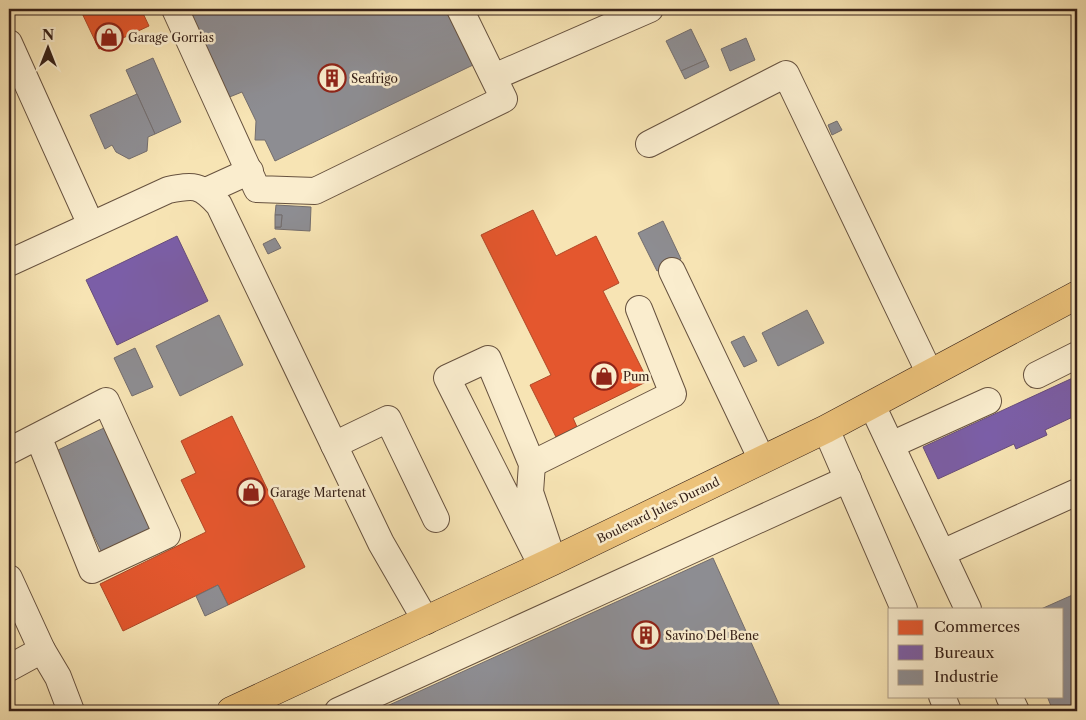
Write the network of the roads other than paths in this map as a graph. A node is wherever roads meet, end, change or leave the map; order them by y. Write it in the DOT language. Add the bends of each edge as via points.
graph roads {
  1 [pos="175,9"];
  2 [pos="460,9"];
  3 [pos="650,9"];
  4 [pos="9,43"];
  5 [pos="494,77"];
  6 [pos="649,144"];
  7 [pos="250,172"];
  8 [pos="206,191"];
  9 [pos="92,225"];
  10 [pos="9,263"];
  11 [pos="672,272"];
  12 [pos="1077,295"];
  13 [pos="638,309"];
  14 [pos="1077,355"];
  15 [pos="930,374"];
  16 [pos="1037,375"];
  17 [pos="988,401"];
  18 [pos="872,405"];
  19 [pos="826,429"];
  20 [pos="38,436"];
  21 [pos="334,445"];
  22 [pos="891,445"];
  23 [pos="9,451"];
  24 [pos="762,460"];
  25 [pos="532,464"];
  26 [pos="848,479"];
  27 [pos="1077,492"];
  28 [pos="436,519"];
  29 [pos="942,554"];
  30 [pos="548,563"];
  31 [pos="9,578"];
  32 [pos="904,608"];
  33 [pos="968,608"];
  34 [pos="426,621"];
  35 [pos="42,650"];
  36 [pos="9,668"];
  37 [pos="943,698"];
  38 [pos="1010,698"];
  39 [pos="71,711"];
  40 [pos="231,711"];
  41 [pos="338,711"];
  42 [pos="948,711"];
  43 [pos="1016,711"];
  1 -- 7 [label="lane"];
  2 -- 5 [label="lane"];
  3 -- 5 [label="lane"];
  4 -- 9 [label="lane"];
  5 -- 7 [label="lane" via="504,99 315,191 257,189"];
  6 -- 15 [label="lane" via="786,74"];
  7 -- 8 [label="lane"];
  8 -- 9 [label="lane" via="190,186 168,190"];
  8 -- 21 [label="lane" via="219,205"];
  9 -- 10 [label="lane"];
  11 -- 24 [label="lane"];
  12 -- 15 [label="main road, Boulevard Jules Durand"];
  13 -- 25 [label="lane" via="673,394"];
  14 -- 16 [label="lane"];
  15 -- 18 [label="main road, Boulevard Jules Durand"];
  17 -- 22 [label="lane"];
  18 -- 19 [label="main road, Boulevard Jules Durand"];
  18 -- 22 [label="lane"];
  19 -- 24 [label="main road, Boulevard Jules Durand"];
  19 -- 26 [label="lane"];
  20 -- 20 [label="lane" via="92,570 167,535 106,401"];
  20 -- 23 [label="lane"];
  21 -- 28 [label="lane" via="388,419"];
  21 -- 34 [label="lane" via="381,543"];
  22 -- 29 [label="lane"];
  24 -- 30 [label="main road, Boulevard Jules Durand"];
  25 -- 30 [label="lane" via="530,492"];
  25 -- 30 [label="lane" via="488,359 447,378"];
  26 -- 32 [label="lane"];
  26 -- 41 [label="lane"];
  27 -- 29 [label="lane"];
  29 -- 33 [label="lane"];
  30 -- 34 [label="main road, Boulevard Jules Durand"];
  31 -- 35 [label="lane"];
  34 -- 40 [label="main road, Boulevard Jules Durand"];
  35 -- 36 [label="lane"];
  35 -- 39 [label="lane" via="58,677"];
  37 -- 42 [label="lane"];
  38 -- 43 [label="lane"];
}
